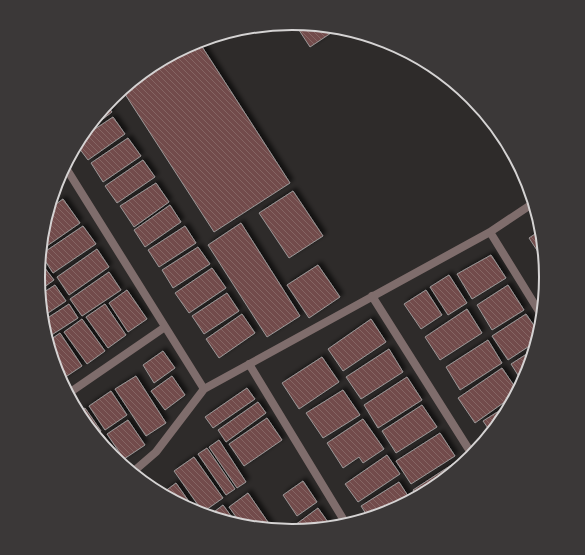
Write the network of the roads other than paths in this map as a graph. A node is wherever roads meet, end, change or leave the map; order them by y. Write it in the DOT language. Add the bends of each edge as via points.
graph roads {
  1 [pos="69,173"];
  2 [pos="530,206"];
  3 [pos="490,232"];
  4 [pos="372,296"];
  5 [pos="538,311"];
  6 [pos="165,327"];
  7 [pos="249,364"];
  8 [pos="204,388"];
  9 [pos="73,390"];
  10 [pos="470,451"];
  11 [pos="136,470"];
  12 [pos="344,520"];
  1 -- 6 [label="street"];
  2 -- 3 [label="street"];
  3 -- 4 [label="street"];
  3 -- 5 [label="street"];
  4 -- 7 [label="street"];
  4 -- 10 [label="street"];
  6 -- 8 [label="street"];
  6 -- 9 [label="street"];
  7 -- 8 [label="street"];
  7 -- 12 [label="street"];
  8 -- 11 [label="street" via="156,452"];
}
